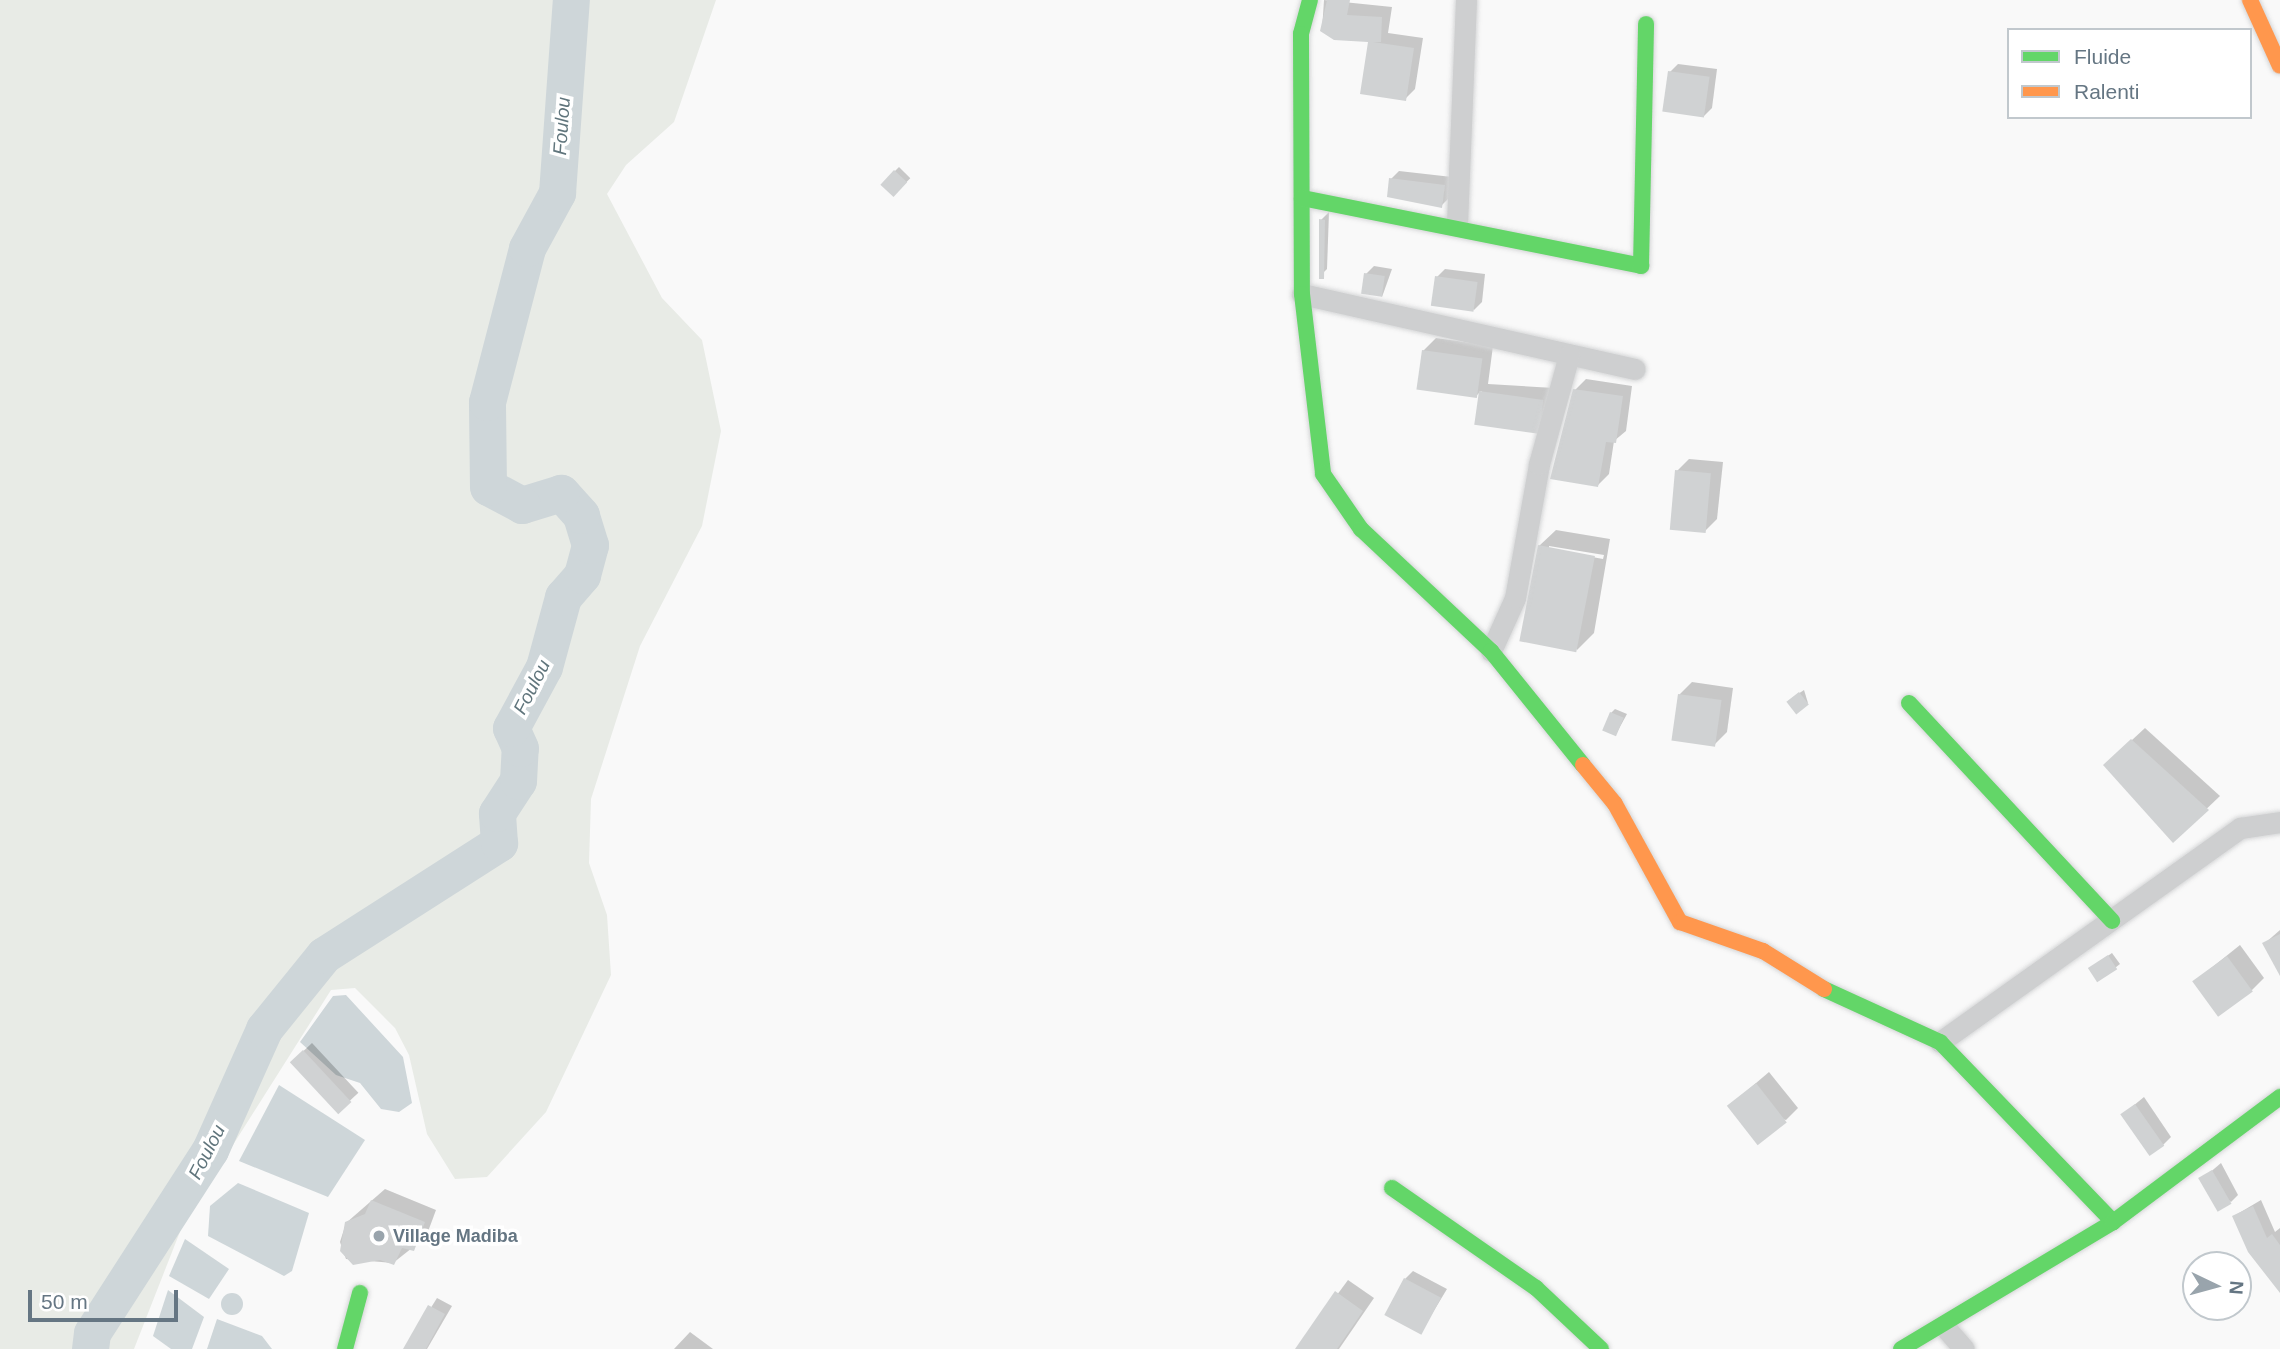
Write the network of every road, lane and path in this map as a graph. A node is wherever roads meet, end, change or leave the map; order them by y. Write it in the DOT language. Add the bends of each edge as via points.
graph roads {
  1 [pos="1310,0"];
  2 [pos="1466,0"];
  3 [pos="2250,0"];
  4 [pos="1646,24"];
  5 [pos="2280,66"];
  6 [pos="1302,198"];
  7 [pos="1457,224"];
  8 [pos="1302,294"];
  9 [pos="1569,355"];
  10 [pos="1635,369"];
  11 [pos="1491,651"];
  12 [pos="1909,704"];
  13 [pos="2280,822"];
  14 [pos="2112,921"];
  15 [pos="1940,1042"];
  16 [pos="2280,1097"];
  17 [pos="1392,1188"];
  18 [pos="2113,1222"];
  19 [pos="360,1293"];
  20 [pos="1944,1326"];
  21 [pos="345,1349"];
  22 [pos="1601,1349"];
  23 [pos="1902,1349"];
  24 [pos="1964,1349"];
  1 -- 6 [label="street" via="1301,34"];
  2 -- 7 [label="street"];
  3 -- 5 [label="street"];
  4 -- 7 [label="street" via="1641,266"];
  6 -- 7 [label="street"];
  6 -- 8 [label="street"];
  8 -- 9 [label="street"];
  8 -- 11 [label="street" via="1322,474 1361,529"];
  9 -- 10 [label="street"];
  9 -- 11 [label="street" via="1539,464 1515,598"];
  11 -- 15 [label="street" via="1615,804 1680,922 1763,951 1830,993"];
  12 -- 14 [label="street"];
  13 -- 14 [label="street" via="2240,828"];
  14 -- 15 [label="street"];
  15 -- 18 [label="street"];
  16 -- 18 [label="street"];
  17 -- 22 [label="street" via="1536,1288"];
  18 -- 20 [label="street"];
  19 -- 21 [label="street"];
  20 -- 23 [label="street"];
  20 -- 24 [label="street"];
}
